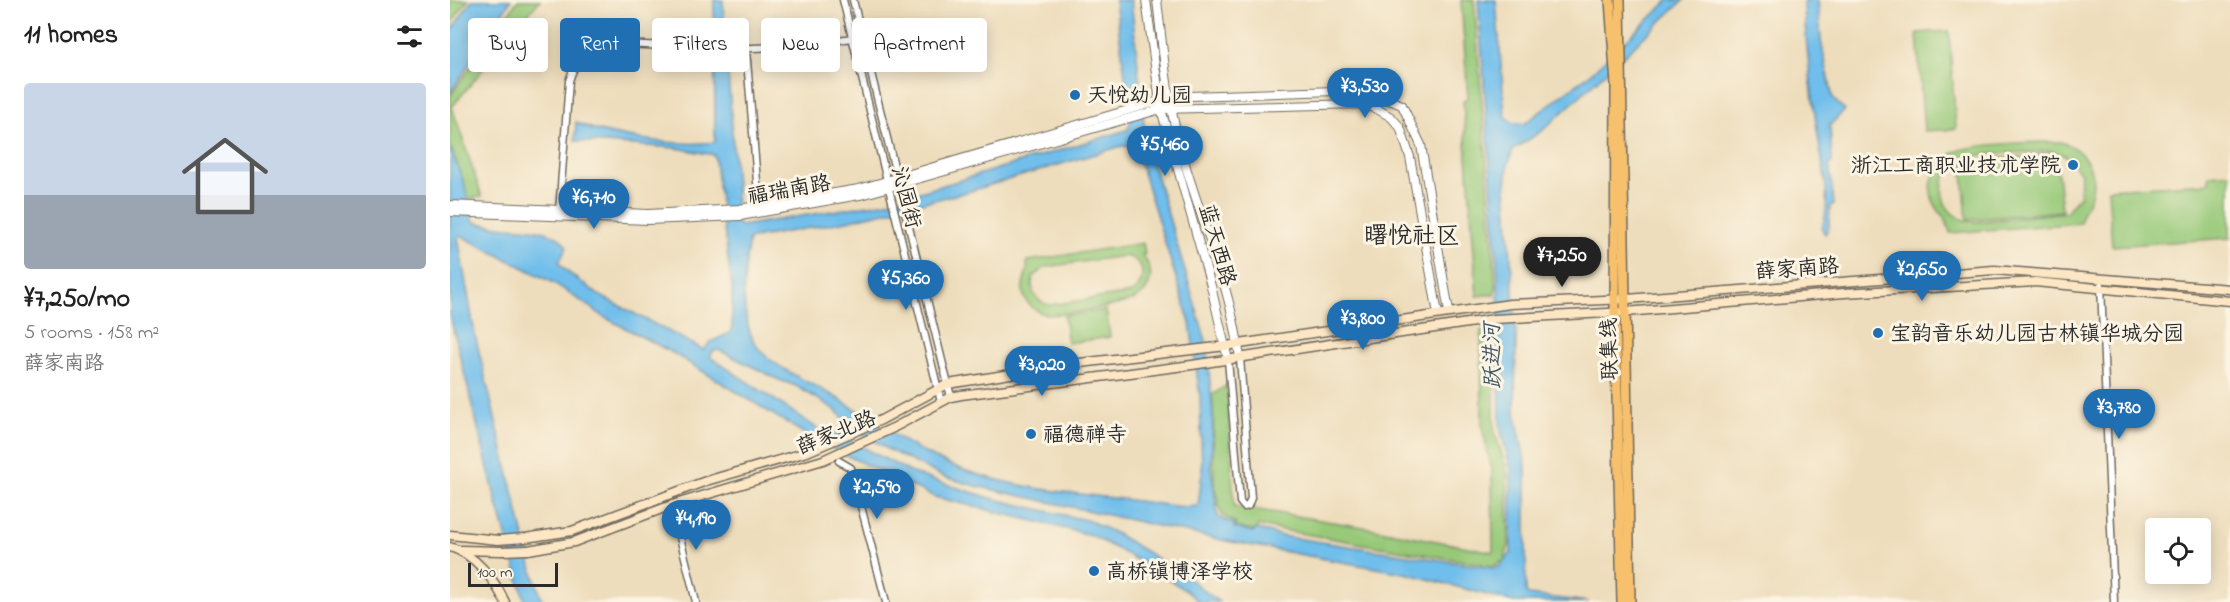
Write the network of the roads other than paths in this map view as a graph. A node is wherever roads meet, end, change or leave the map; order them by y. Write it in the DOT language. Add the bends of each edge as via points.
graph roads {
  1 [pos="843,0"];
  2 [pos="853,0"];
  3 [pos="1146,0"];
  4 [pos="1157,0"];
  5 [pos="1610,0"];
  6 [pos="1620,0"];
  7 [pos="852,38"];
  8 [pos="652,47"];
  9 [pos="749,48"];
  10 [pos="748,72"];
  11 [pos="860,72"];
  12 [pos="1169,99"];
  13 [pos="1160,105"];
  14 [pos="1171,108"];
  15 [pos="898,185"];
  16 [pos="888,188"];
  17 [pos="450,205"];
  18 [pos="759,206"];
  19 [pos="472,209"];
  20 [pos="450,212"];
  21 [pos="559,213"];
  22 [pos="739,213"];
  23 [pos="2101,278"];
  24 [pos="2100,289"];
  25 [pos="2230,289"];
  26 [pos="1615,298"];
  27 [pos="1627,299"];
  28 [pos="2230,301"];
  29 [pos="1449,312"];
  30 [pos="1615,312"];
  31 [pos="1626,312"];
  32 [pos="1438,314"];
  33 [pos="1238,344"];
  34 [pos="1226,346"];
  35 [pos="1240,358"];
  36 [pos="1228,360"];
  37 [pos="948,384"];
  38 [pos="937,389"];
  39 [pos="951,397"];
  40 [pos="941,402"];
  41 [pos="837,458"];
  42 [pos="672,505"];
  43 [pos="450,535"];
  44 [pos="450,547"];
  45 [pos="461,550"];
  46 [pos="1626,601"];
  47 [pos="506,602"];
  48 [pos="696,602"];
  49 [pos="886,602"];
  50 [pos="2114,602"];
  1 -- 7 [label="street, 沁园街"];
  2 -- 15 [label="street, 沁园街"];
  3 -- 13 [label="street, 蓝天西路"];
  4 -- 12 [label="street, 蓝天西路"];
  5 -- 26 [label="main road, 联集线" via="1615,70"];
  6 -- 27 [label="main road, 联集线"];
  7 -- 9 [label="street"];
  8 -- 21 [label="street" via="610,45 584,55 572,71"];
  10 -- 18 [label="street"];
  11 -- 16 [label="street, 沁园街"];
  12 -- 13 [label="street"];
  12 -- 14 [label="street, 蓝天西路"];
  12 -- 29 [label="street" via="1364,90 1402,105 1421,145"];
  13 -- 14 [label="street"];
  13 -- 15 [label="street, 福瑞南路"];
  13 -- 34 [label="street, 蓝天西路"];
  14 -- 32 [label="street" via="1359,104 1391,117 1400,127 1410,158"];
  14 -- 33 [label="street, 蓝天西路"];
  15 -- 16 [label="street, 福瑞南路"];
  15 -- 37 [label="street, 沁园街"];
  16 -- 18 [label="street, 福瑞南路" via="859,189"];
  16 -- 22 [label="street, 福瑞南路" via="825,202"];
  16 -- 38 [label="street, 沁园街"];
  17 -- 19 [label="street, 福瑞南路"];
  18 -- 22 [label="street, 福瑞南路"];
  19 -- 20 [label="street, 福瑞南路"];
  19 -- 21 [label="street, 福瑞南路"];
  21 -- 22 [label="street, 福瑞南路"];
  23 -- 24 [label="street"];
  23 -- 25 [label="main road, 薛家南路"];
  23 -- 27 [label="main road, 薛家南路" via="1994,270"];
  24 -- 28 [label="main road, 薛家南路"];
  24 -- 31 [label="main road, 薛家南路" via="2035,282 1844,293"];
  24 -- 50 [label="street"];
  26 -- 27 [label="main road, 薛家南路"];
  26 -- 29 [label="main road, 薛家南路"];
  26 -- 30 [label="main road, 联集线"];
  27 -- 31 [label="main road, 联集线"];
  29 -- 32 [label="main road"];
  30 -- 31 [label="main road, 薛家南路"];
  30 -- 35 [label="main road, 薛家南路" via="1494,319"];
  30 -- 46 [label="main road, 联集线"];
  31 -- 46 [label="main road, 联集线"];
  32 -- 33 [label="main road"];
  33 -- 34 [label="main road"];
  33 -- 35 [label="street, 蓝天西路"];
  34 -- 36 [label="street, 蓝天西路"];
  34 -- 37 [label="main road, 薛家北路"];
  35 -- 36 [label="main road"];
  35 -- 36 [label="street" via="1251,498 1244,507 1240,502"];
  36 -- 39 [label="main road, 薛家北路"];
  37 -- 38 [label="main road, 薛家北路"];
  37 -- 39 [label="street, 沁园街"];
  38 -- 40 [label="street, 沁园街"];
  38 -- 43 [label="main road, 薛家北路, bridge" via="881,420 819,447 706,481 572,531 498,540"];
  39 -- 40 [label="main road, 薛家北路"];
  40 -- 41 [label="main road, 薛家北路"];
  41 -- 42 [label="main road, 薛家北路"];
  41 -- 49 [label="street" via="851,468"];
  42 -- 45 [label="main road, 薛家北路, bridge" via="574,542 501,551"];
  42 -- 48 [label="street"];
  44 -- 45 [label="main road"];
  45 -- 47 [label="main road" via="485,570"];
}
